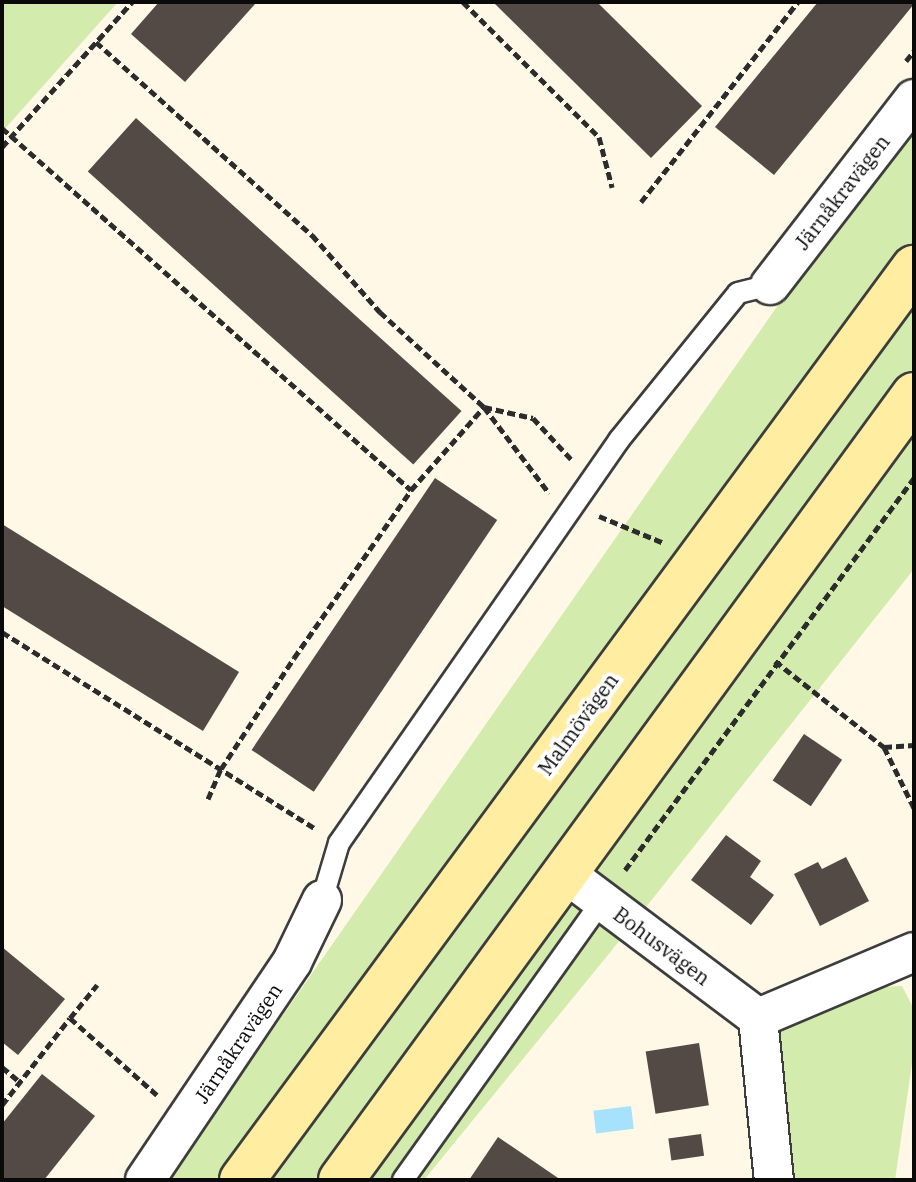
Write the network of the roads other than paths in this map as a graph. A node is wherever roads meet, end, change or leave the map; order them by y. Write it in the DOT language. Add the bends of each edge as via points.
graph roads {
  1 [pos="914,99"];
  2 [pos="914,268"];
  3 [pos="770,285"];
  4 [pos="914,395"];
  5 [pos="565,873"];
  6 [pos="322,900"];
  7 [pos="603,900"];
  8 [pos="914,952"];
  9 [pos="758,1018"];
  10 [pos="145,1180"];
  11 [pos="242,1180"];
  12 [pos="341,1180"];
  13 [pos="403,1180"];
  14 [pos="774,1180"];
  1 -- 3 [label="street, Järnåkravägen"];
  2 -- 11 [label="main road, Malmövägen"];
  3 -- 6 [label="lane" via="738,293 591,480 339,843"];
  4 -- 5 [label="main road"];
  5 -- 7 [label="street, Bohusvägen"];
  5 -- 12 [label="main road"];
  6 -- 10 [label="street, Järnåkravägen" via="292,962"];
  7 -- 9 [label="street, Bohusvägen"];
  7 -- 13 [label="lane"];
  8 -- 9 [label="street"];
  9 -- 14 [label="street"];
}
